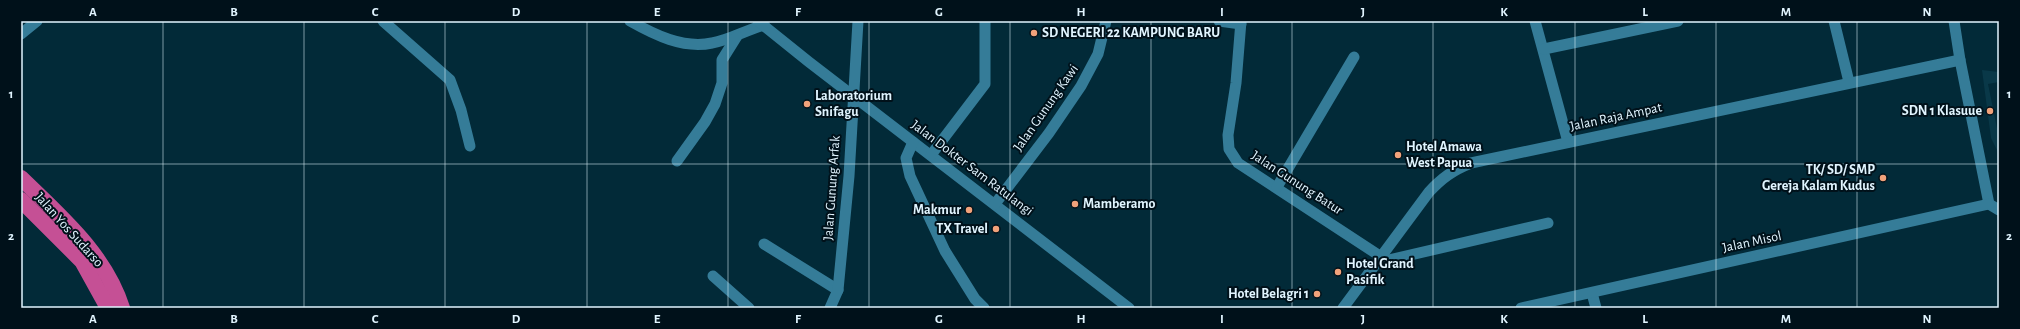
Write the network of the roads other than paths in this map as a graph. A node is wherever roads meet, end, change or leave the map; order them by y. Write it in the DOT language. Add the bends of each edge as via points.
graph roads {
  1 [pos="37,21"];
  2 [pos="383,21"];
  3 [pos="630,21"];
  4 [pos="858,21"];
  5 [pos="986,21"];
  6 [pos="1106,21"];
  7 [pos="1219,21"];
  8 [pos="1535,21"];
  9 [pos="1678,21"];
  10 [pos="1834,21"];
  11 [pos="1954,21"];
  12 [pos="1241,22"];
  13 [pos="761,23"];
  14 [pos="21,34"];
  15 [pos="737,36"];
  16 [pos="1544,50"];
  17 [pos="1354,58"];
  18 [pos="1960,60"];
  19 [pos="1849,82"];
  20 [pos="853,96"];
  21 [pos="913,142"];
  22 [pos="1568,142"];
  23 [pos="470,146"];
  24 [pos="931,155"];
  25 [pos="677,161"];
  26 [pos="21,178"];
  27 [pos="1277,187"];
  28 [pos="21,200"];
  29 [pos="995,204"];
  30 [pos="1989,204"];
  31 [pos="1999,210"];
  32 [pos="1548,223"];
  33 [pos="764,244"];
  34 [pos="1378,259"];
  35 [pos="100,275"];
  36 [pos="713,276"];
  37 [pos="838,290"];
  38 [pos="1592,293"];
  39 [pos="108,308"];
  40 [pos="122,308"];
  41 [pos="748,308"];
  42 [pos="830,308"];
  43 [pos="984,308"];
  44 [pos="1129,308"];
  45 [pos="1344,308"];
  46 [pos="1521,308"];
  47 [pos="1596,308"];
  1 -- 14 [label="street"];
  2 -- 23 [label="street" via="450,80"];
  3 -- 15 [label="street" via="662,37 689,44 711,43"];
  4 -- 20 [label="street, Jalan Gunung Arfak"];
  5 -- 24 [label="street" via="985,84"];
  6 -- 29 [label="street, Jalan Gunung Kawi" via="1098,54 1084,81 1049,133"];
  7 -- 12 [label="street"];
  8 -- 16 [label="street"];
  9 -- 16 [label="street"];
  10 -- 19 [label="street"];
  11 -- 18 [label="street"];
  12 -- 27 [label="street, Jalan Gunung Batur" via="1236,83 1228,134 1229,150 1238,163"];
  13 -- 15 [label="street"];
  13 -- 20 [label="street, Jalan Dokter Sam Ratulangi"];
  15 -- 25 [label="street" via="722,60 722,84 715,104"];
  16 -- 22 [label="street"];
  17 -- 27 [label="street"];
  18 -- 19 [label="street, Jalan Raja Ampat"];
  18 -- 30 [label="street"];
  19 -- 22 [label="street, Jalan Raja Ampat"];
  20 -- 21 [label="street, Jalan Dokter Sam Ratulangi"];
  20 -- 37 [label="street, Jalan Gunung Arfak" via="849,176"];
  21 -- 24 [label="street, Jalan Dokter Sam Ratulangi"];
  21 -- 43 [label="street" via="906,158 913,182 946,251 975,299"];
  22 -- 34 [label="street, Jalan Raja Ampat" via="1454,169 1441,178 1429,192"];
  24 -- 29 [label="street, Jalan Dokter Sam Ratulangi"];
  26 -- 35 [label="highway, Jalan Yos Sudarso" via="94,253"];
  27 -- 34 [label="street, Jalan Gunung Batur"];
  28 -- 35 [label="highway, Jalan Yos Sudarso"];
  29 -- 44 [label="street, Jalan Dokter Sam Ratulangi"];
  30 -- 31 [label="street"];
  30 -- 38 [label="street, Jalan Misol"];
  32 -- 34 [label="street"];
  33 -- 37 [label="street"];
  34 -- 45 [label="street, Jalan Raja Ampat"];
  35 -- 39 [label="highway, Jalan Yos Sudarso"];
  35 -- 40 [label="highway, Jalan Yos Sudarso"];
  36 -- 41 [label="street"];
  37 -- 42 [label="street, Jalan Gunung Arfak"];
  38 -- 46 [label="street, Jalan Misol"];
  38 -- 47 [label="street"];
}
